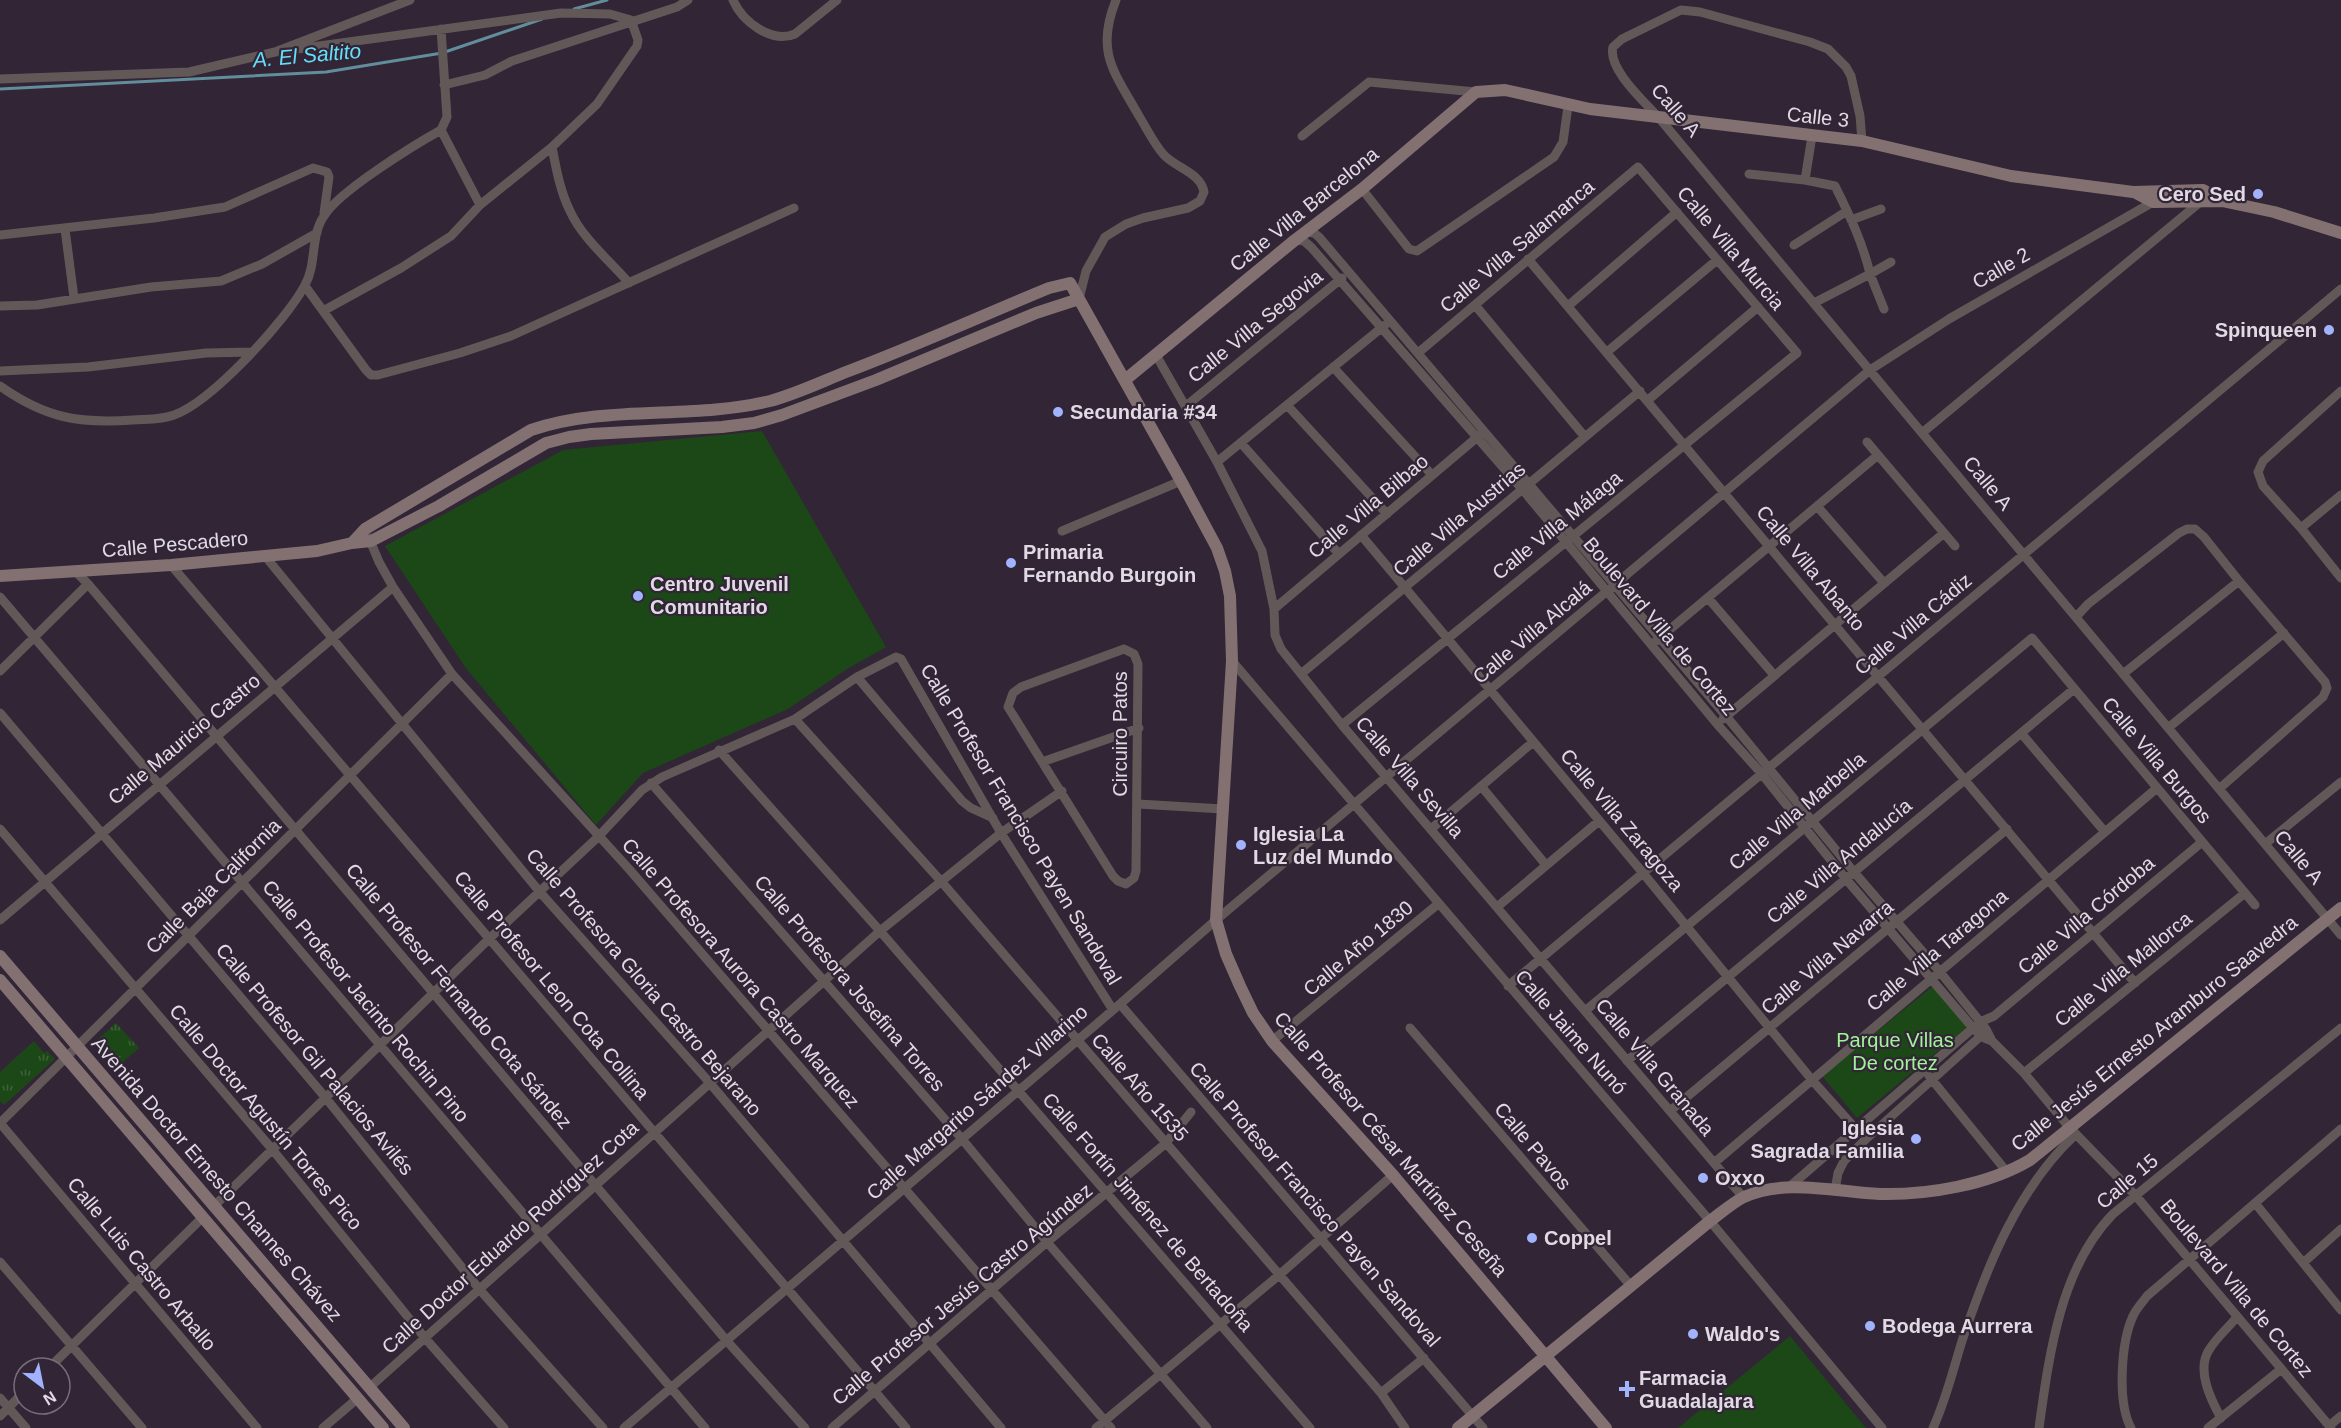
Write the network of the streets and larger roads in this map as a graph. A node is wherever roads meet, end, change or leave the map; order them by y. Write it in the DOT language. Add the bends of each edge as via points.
graph roads {
  1 [pos="410,0"];
  2 [pos="688,0"];
  3 [pos="733,0"];
  4 [pos="837,0"];
  5 [pos="1116,0"];
  6 [pos="631,20"];
  7 [pos="441,29"];
  8 [pos="275,52"];
  9 [pos="0,79"];
  10 [pos="444,85"];
  11 [pos="1476,92"];
  12 [pos="1568,106"];
  13 [pos="1660,119"];
  14 [pos="441,130"];
  15 [pos="1302,136"];
  16 [pos="1812,136"];
  17 [pos="1862,141"];
  18 [pos="552,147"];
  19 [pos="1638,167"];
  20 [pos="1749,174"];
  21 [pos="1805,180"];
  22 [pos="1362,189"];
  23 [pos="2133,192"];
  24 [pos="2222,201"];
  25 [pos="2152,202"];
  26 [pos="2199,203"];
  27 [pos="480,205"];
  28 [pos="794,208"];
  29 [pos="1881,209"];
  30 [pos="1677,212"];
  31 [pos="324,215"];
  32 [pos="1849,215"];
  33 [pos="65,229"];
  34 [pos="317,233"];
  35 [pos="2341,233"];
  36 [pos="0,235"];
  37 [pos="1300,236"];
  38 [pos="1794,245"];
  39 [pos="1528,259"];
  40 [pos="1717,260"];
  41 [pos="1891,262"];
  42 [pos="1086,271"];
  43 [pos="1348,273"];
  44 [pos="1870,274"];
  45 [pos="1339,280"];
  46 [pos="629,283"];
  47 [pos="1070,283"];
  48 [pos="305,286"];
  49 [pos="2341,289"];
  50 [pos="74,298"];
  51 [pos="1079,299"];
  52 [pos="1814,303"];
  53 [pos="1475,305"];
  54 [pos="0,306"];
  55 [pos="1568,306"];
  56 [pos="1758,307"];
  57 [pos="1884,309"];
  58 [pos="323,311"];
  59 [pos="1390,321"];
  60 [pos="1381,328"];
  61 [pos="252,352"];
  62 [pos="1418,352"];
  63 [pos="1607,352"];
  64 [pos="1797,353"];
  65 [pos="1156,355"];
  66 [pos="870,363"];
  67 [pos="1332,367"];
  68 [pos="1870,370"];
  69 [pos="0,371"];
  70 [pos="876,380"];
  71 [pos="1125,380"];
  72 [pos="0,386"];
  73 [pos="1640,391"];
  74 [pos="2341,391"];
  75 [pos="1648,400"];
  76 [pos="1287,405"];
  77 [pos="1186,406"];
  78 [pos="653,413"];
  79 [pos="652,431"];
  80 [pos="1922,433"];
  81 [pos="1482,434"];
  82 [pos="1585,437"];
  83 [pos="1867,442"];
  84 [pos="1241,443"];
  85 [pos="1685,445"];
  86 [pos="1878,456"];
  87 [pos="1217,462"];
  88 [pos="1432,475"];
  89 [pos="1181,480"];
  90 [pos="1526,486"];
  91 [pos="1725,492"];
  92 [pos="2341,495"];
  93 [pos="1817,506"];
  94 [pos="1387,514"];
  95 [pos="2301,528"];
  96 [pos="365,529"];
  97 [pos="1062,531"];
  98 [pos="1944,533"];
  99 [pos="1361,535"];
  100 [pos="1569,537"];
  101 [pos="370,541"];
  102 [pos="352,543"];
  103 [pos="1955,546"];
  104 [pos="1769,547"];
  105 [pos="1340,554"];
  106 [pos="2024,554"];
  107 [pos="265,556"];
  108 [pos="171,565"];
  109 [pos="75,571"];
  110 [pos="0,576"];
  111 [pos="2341,578"];
  112 [pos="2239,581"];
  113 [pos="1884,583"];
  114 [pos="88,584"];
  115 [pos="1615,585"];
  116 [pos="393,587"];
  117 [pos="1404,588"];
  118 [pos="1607,592"];
  119 [pos="0,597"];
  120 [pos="1708,598"];
  121 [pos="1274,609"];
  122 [pos="2076,617"];
  123 [pos="1834,625"];
  124 [pos="2284,633"];
  125 [pos="34,637"];
  126 [pos="332,638"];
  127 [pos="1660,638"];
  128 [pos="2032,638"];
  129 [pos="1447,640"];
  130 [pos="1652,645"];
  131 [pos="1232,661"];
  132 [pos="0,671"];
  133 [pos="452,674"];
  134 [pos="1301,674"];
  135 [pos="2123,674"];
  136 [pos="1774,675"];
  137 [pos="857,677"];
  138 [pos="1878,677"];
  139 [pos="274,686"];
  140 [pos="2074,689"];
  141 [pos="1489,690"];
  142 [pos="0,713"];
  143 [pos="1726,716"];
  144 [pos="795,719"];
  145 [pos="1717,724"];
  146 [pos="401,725"];
  147 [pos="1342,725"];
  148 [pos="1138,728"];
  149 [pos="2168,728"];
  150 [pos="1922,729"];
  151 [pos="2021,733"];
  152 [pos="216,735"];
  153 [pos="1533,742"];
  154 [pos="719,750"];
  155 [pos="1042,762"];
  156 [pos="1765,770"];
  157 [pos="350,775"];
  158 [pos="1386,777"];
  159 [pos="1965,780"];
  160 [pos="2341,782"];
  161 [pos="651,783"];
  162 [pos="158,785"];
  163 [pos="1481,786"];
  164 [pos="2157,788"];
  165 [pos="2219,789"];
  166 [pos="1062,791"];
  167 [pos="1138,804"];
  168 [pos="1354,804"];
  169 [pos="1222,809"];
  170 [pos="993,818"];
  171 [pos="1599,820"];
  172 [pos="1813,821"];
  173 [pos="1804,828"];
  174 [pos="0,829"];
  175 [pos="1431,829"];
  176 [pos="295,830"];
  177 [pos="2007,830"];
  178 [pos="102,832"];
  179 [pos="2104,832"];
  180 [pos="1001,833"];
  181 [pos="598,837"];
  182 [pos="2202,842"];
  183 [pos="2265,844"];
  184 [pos="1546,865"];
  185 [pos="1854,872"];
  186 [pos="1643,873"];
  187 [pos="1846,879"];
  188 [pos="940,880"];
  189 [pos="2048,880"];
  190 [pos="44,881"];
  191 [pos="242,882"];
  192 [pos="539,891"];
  193 [pos="2245,892"];
  194 [pos="1438,904"];
  195 [pos="2255,904"];
  196 [pos="1497,907"];
  197 [pos="2341,908"];
  198 [pos="2327,919"];
  199 [pos="0,920"];
  200 [pos="1216,920"];
  201 [pos="1897,921"];
  202 [pos="1687,926"];
  203 [pos="1888,929"];
  204 [pos="880,931"];
  205 [pos="2094,933"];
  206 [pos="189,935"];
  207 [pos="2341,935"];
  208 [pos="490,938"];
  209 [pos="0,956"];
  210 [pos="1540,959"];
  211 [pos="1940,972"];
  212 [pos="1728,977"];
  213 [pos="1931,979"];
  214 [pos="0,980"];
  215 [pos="824,980"];
  216 [pos="2135,983"];
  217 [pos="1508,986"];
  218 [pos="135,989"];
  219 [pos="434,993"];
  220 [pos="1117,1007"];
  221 [pos="1585,1011"];
  222 [pos="1410,1028"];
  223 [pos="1769,1028"];
  224 [pos="2341,1028"];
  225 [pos="1980,1029"];
  226 [pos="768,1031"];
  227 [pos="1076,1041"];
  228 [pos="1272,1041"];
  229 [pos="380,1045"];
  230 [pos="76,1047"];
  231 [pos="66,1057"];
  232 [pos="1627,1061"];
  233 [pos="1924,1071"];
  234 [pos="2024,1073"];
  235 [pos="1812,1080"];
  236 [pos="1932,1080"];
  237 [pos="709,1082"];
  238 [pos="1019,1091"];
  239 [pos="326,1098"];
  240 [pos="1670,1111"];
  241 [pos="1191,1112"];
  242 [pos="0,1123"];
  243 [pos="1855,1128"];
  244 [pos="2341,1129"];
  245 [pos="2073,1131"];
  246 [pos="653,1132"];
  247 [pos="962,1138"];
  248 [pos="1165,1144"];
  249 [pos="272,1149"];
  250 [pos="1714,1163"];
  251 [pos="2007,1172"];
  252 [pos="1393,1175"];
  253 [pos="595,1185"];
  254 [pos="1787,1188"];
  255 [pos="904,1189"];
  256 [pos="1835,1190"];
  257 [pos="1108,1193"];
  258 [pos="2136,1196"];
  259 [pos="1743,1197"];
  260 [pos="2254,1203"];
  261 [pos="213,1207"];
  262 [pos="203,1217"];
  263 [pos="1710,1221"];
  264 [pos="2341,1229"];
  265 [pos="540,1236"];
  266 [pos="844,1240"];
  267 [pos="1320,1240"];
  268 [pos="1047,1242"];
  269 [pos="2190,1260"];
  270 [pos="0,1262"];
  271 [pos="2303,1263"];
  272 [pos="1278,1276"];
  273 [pos="135,1284"];
  274 [pos="1630,1286"];
  275 [pos="787,1289"];
  276 [pos="993,1289"];
  277 [pos="480,1290"];
  278 [pos="2341,1310"];
  279 [pos="2237,1317"];
  280 [pos="1220,1323"];
  281 [pos="425,1338"];
  282 [pos="726,1340"];
  283 [pos="931,1344"];
  284 [pos="72,1346"];
  285 [pos="1545,1355"];
  286 [pos="62,1356"];
  287 [pos="1424,1358"];
  288 [pos="2280,1370"];
  289 [pos="1160,1374"];
  290 [pos="370,1387"];
  291 [pos="670,1389"];
  292 [pos="875,1392"];
  293 [pos="1380,1393"];
  294 [pos="0,1398"];
  295 [pos="358,1398"];
  296 [pos="12,1404"];
  297 [pos="8,1408"];
  298 [pos="1473,1415"];
  299 [pos="0,1416"];
  300 [pos="2341,1416"];
  301 [pos="2221,1418"];
  302 [pos="1108,1424"];
  303 [pos="2330,1427"];
  304 [pos="26,1428"];
  305 [pos="142,1428"];
  306 [pos="257,1428"];
  307 [pos="323,1428"];
  308 [pos="383,1428"];
  309 [pos="404,1428"];
  310 [pos="504,1428"];
  311 [pos="603,1428"];
  312 [pos="624,1428"];
  313 [pos="705,1428"];
  314 [pos="806,1428"];
  315 [pos="832,1428"];
  316 [pos="906,1428"];
  317 [pos="1002,1428"];
  318 [pos="1095,1428"];
  319 [pos="1207,1428"];
  320 [pos="1310,1428"];
  321 [pos="1405,1428"];
  322 [pos="1458,1428"];
  323 [pos="1483,1428"];
  324 [pos="1606,1428"];
  325 [pos="1882,1428"];
  326 [pos="1933,1428"];
  327 [pos="2039,1428"];
  328 [pos="2131,1428"];
  329 [pos="2208,1428"];
  1 -- 8 [label="street"];
  2 -- 6 [label="street"];
  3 -- 4 [label="street" via="738,11 762,31 787,36 795,34"];
  5 -- 42 [label="street" via="1107,27 1109,58 1115,75 1163,154 1200,182 1204,192 1200,201 1188,208 1143,218 1113,231 1099,245"];
  6 -- 7 [label="street" via="610,14 561,13"];
  6 -- 10 [label="street" via="512,61 485,75"];
  6 -- 18 [label="street" via="637,46 597,104"];
  7 -- 8 [label="street"];
  7 -- 10 [label="street"];
  8 -- 9 [label="street" via="189,72"];
  10 -- 14 [label="street" via="447,117"];
  11 -- 12 [label="street, Calle 3" via="1505,90"];
  11 -- 15 [label="street, Calle 3" via="1369,82"];
  11 -- 22 [label="street, Calle Villa Barcelona"];
  12 -- 13 [label="street, Calle 3"];
  12 -- 22 [label="street" via="1563,142 1554,157 1417,251 1409,249"];
  13 -- 16 [label="street, Calle 3"];
  13 -- 17 [label="street, Calle A" via="1615,66 1613,47 1681,10 1700,12 1828,49 1851,76"];
  13 -- 52 [label="street, Calle A"];
  14 -- 27 [label="street"];
  14 -- 31 [label="street" via="364,181"];
  16 -- 17 [label="street, Calle 3"];
  16 -- 21 [label="street"];
  17 -- 23 [label="street, Calle 3" via="2011,176"];
  18 -- 27 [label="street"];
  18 -- 46 [label="street" via="570,211"];
  19 -- 30 [label="street, Calle Villa Murcia"];
  19 -- 39 [label="street, Calle Villa Salamanca"];
  20 -- 21 [label="street"];
  21 -- 32 [label="street" via="1834,186"];
  22 -- 37 [label="street, Calle Villa Barcelona"];
  23 -- 24 [label="street, Calle 3" via="2203,190"];
  23 -- 25 [label="street"];
  24 -- 26 [label="street"];
  24 -- 35 [label="street, Calle 3"];
  25 -- 26 [label="street"];
  25 -- 68 [label="street, Calle 2" via="1949,319"];
  26 -- 80 [label="street"];
  27 -- 58 [label="street" via="451,236"];
  28 -- 46 [label="street"];
  29 -- 32 [label="street"];
  30 -- 40 [label="street, Calle Villa Murcia"];
  30 -- 55 [label="street"];
  31 -- 33 [label="street" via="329,177 327,172 313,168 225,207"];
  31 -- 34 [label="street"];
  32 -- 38 [label="street"];
  32 -- 44 [label="street"];
  33 -- 36 [label="street"];
  33 -- 50 [label="street"];
  34 -- 48 [label="street" via="311,274"];
  34 -- 50 [label="street" via="262,264 220,281"];
  37 -- 43 [label="street, Boulevard Villa de Cortez" via="1314,233"];
  37 -- 45 [label="street, Boulevard Villa de Cortez"];
  37 -- 65 [label="street, Calle Villa Barcelona"];
  39 -- 53 [label="street, Calle Villa Salamanca"];
  39 -- 55 [label="street, Calle Villa Abanto"];
  40 -- 56 [label="street, Calle Villa Murcia"];
  40 -- 63 [label="street"];
  41 -- 44 [label="street"];
  42 -- 47 [label="street"];
  42 -- 51 [label="street"];
  43 -- 45 [label="street, Calle Villa Segovia"];
  43 -- 59 [label="street, Boulevard Villa de Cortez"];
  44 -- 52 [label="street"];
  44 -- 57 [label="street"];
  45 -- 60 [label="street, Boulevard Villa de Cortez"];
  45 -- 77 [label="street, Calle Villa Segovia"];
  46 -- 58 [label="street" via="511,336 374,376"];
  47 -- 51 [label="street, Calle Profesor César Martínez Ceseña"];
  47 -- 66 [label="street" via="1048,288"];
  48 -- 58 [label="street"];
  48 -- 61 [label="street"];
  49 -- 106 [label="street, Calle Villa Cádiz"];
  50 -- 54 [label="street"];
  51 -- 70 [label="street"];
  51 -- 71 [label="street, Calle Profesor César Martínez Ceseña"];
  52 -- 68 [label="street, Calle A"];
  53 -- 62 [label="street, Calle Villa Salamanca"];
  53 -- 82 [label="street"];
  55 -- 63 [label="street, Calle Villa Abanto"];
  56 -- 64 [label="street, Calle Villa Murcia"];
  56 -- 75 [label="street"];
  59 -- 60 [label="street"];
  59 -- 62 [label="street, Boulevard Villa de Cortez"];
  60 -- 67 [label="street"];
  60 -- 81 [label="street, Boulevard Villa de Cortez"];
  61 -- 69 [label="street"];
  61 -- 72 [label="street" via="187,408 165,418 108,422 59,417"];
  62 -- 81 [label="street, Boulevard Villa de Cortez"];
  63 -- 73 [label="street, Calle Villa Abanto"];
  64 -- 85 [label="street, Calle Villa Málaga"];
  65 -- 71 [label="street, Calle Villa Barcelona"];
  65 -- 77 [label="street"];
  66 -- 70 [label="street"];
  66 -- 78 [label="street" via="770,401"];
  67 -- 76 [label="street"];
  67 -- 88 [label="street"];
  68 -- 80 [label="street, Calle A"];
  68 -- 91 [label="street, Calle Villa Alcalá"];
  70 -- 79 [label="street" via="754,423"];
  71 -- 89 [label="street, Calle Profesor César Martínez Ceseña"];
  73 -- 75 [label="street, Calle Villa Abanto"];
  73 -- 82 [label="street, Calle Villa Austrias"];
  74 -- 95 [label="street" via="2263,461 2258,472 2263,486"];
  75 -- 85 [label="street, Calle Villa Abanto"];
  76 -- 84 [label="street"];
  76 -- 94 [label="street"];
  77 -- 87 [label="street"];
  78 -- 79 [label="street"];
  78 -- 96 [label="street" via="581,417 531,430"];
  79 -- 101 [label="street" via="591,434 546,443"];
  80 -- 106 [label="street, Calle A"];
  81 -- 88 [label="street, Calle Villa Bilbao"];
  81 -- 90 [label="street, Boulevard Villa de Cortez"];
  82 -- 90 [label="street, Calle Villa Austrias"];
  83 -- 86 [label="street"];
  84 -- 87 [label="street"];
  84 -- 105 [label="street"];
  85 -- 91 [label="street, Calle Villa Abanto"];
  85 -- 100 [label="street, Calle Villa Málaga"];
  86 -- 93 [label="street"];
  86 -- 98 [label="street"];
  87 -- 121 [label="street" via="1262,550"];
  88 -- 94 [label="street, Calle Villa Bilbao"];
  89 -- 97 [label="street"];
  89 -- 131 [label="street, Calle Profesor César Martínez Ceseña" via="1225,571 1230,596"];
  90 -- 100 [label="street, Boulevard Villa de Cortez"];
  90 -- 117 [label="street, Calle Villa Austrias"];
  91 -- 104 [label="street, Calle Villa Abanto"];
  91 -- 115 [label="street, Calle Villa Alcalá"];
  92 -- 95 [label="street"];
  93 -- 104 [label="street"];
  93 -- 113 [label="street"];
  94 -- 99 [label="street, Calle Villa Bilbao"];
  95 -- 111 [label="street"];
  96 -- 101 [label="street, Calle Profesora Aurora Castro Marquez"];
  96 -- 102 [label="street"];
  98 -- 103 [label="street"];
  98 -- 113 [label="street"];
  99 -- 105 [label="street, Calle Villa Bilbao"];
  99 -- 117 [label="street, Calle Villa Zaragoza"];
  100 -- 115 [label="street, Boulevard Villa de Cortez"];
  100 -- 118 [label="street, Boulevard Villa de Cortez"];
  100 -- 129 [label="street, Calle Villa Málaga"];
  101 -- 102 [label="street, Calle Pescadero"];
  101 -- 116 [label="street, Calle Profesora Aurora Castro Marquez"];
  102 -- 107 [label="street, Calle Pescadero"];
  104 -- 120 [label="street"];
  104 -- 123 [label="street, Calle Villa Abanto"];
  105 -- 121 [label="street, Calle Villa Bilbao"];
  106 -- 122 [label="street, Calle A"];
  106 -- 138 [label="street, Calle Villa Cádiz"];
  107 -- 108 [label="street, Calle Pescadero"];
  107 -- 126 [label="street, Calle Profesora Gloria Castro Bejarano"];
  108 -- 109 [label="street, Calle Pescadero"];
  108 -- 139 [label="street, Calle Profesor Leon Cota Collina"];
  109 -- 110 [label="street, Calle Pescadero"];
  109 -- 114 [label="street, Calle Profesor Fernando Cota Sández"];
  112 -- 122 [label="street" via="2204,537 2195,529 2187,529"];
  112 -- 124 [label="street"];
  112 -- 135 [label="street"];
  113 -- 123 [label="street"];
  114 -- 125 [label="street"];
  114 -- 152 [label="street, Calle Profesor Fernando Cota Sández"];
  115 -- 118 [label="street, Calle Villa Alcalá"];
  115 -- 127 [label="street, Boulevard Villa de Cortez"];
  116 -- 126 [label="street, Calle Mauricio Castro"];
  116 -- 133 [label="street, Calle Profesora Aurora Castro Marquez"];
  117 -- 129 [label="street, Calle Villa Zaragoza"];
  117 -- 134 [label="street, Calle Villa Austrias"];
  118 -- 130 [label="street, Boulevard Villa de Cortez"];
  118 -- 141 [label="street, Calle Villa Alcalá"];
  119 -- 125 [label="street, Calle Profesor Jacinto Rochin Pino"];
  120 -- 127 [label="street"];
  120 -- 136 [label="street"];
  121 -- 134 [label="street, Calle Villa Sevilla" via="1277,642"];
  122 -- 135 [label="street, Calle A"];
  123 -- 136 [label="street"];
  123 -- 138 [label="street, Calle Villa Abanto"];
  124 -- 149 [label="street"];
  124 -- 165 [label="street" via="2325,682 2324,697"];
  125 -- 132 [label="street"];
  125 -- 162 [label="street, Calle Profesor Jacinto Rochin Pino"];
  126 -- 139 [label="street, Calle Mauricio Castro"];
  126 -- 146 [label="street, Calle Profesora Gloria Castro Bejarano"];
  127 -- 130 [label="street"];
  127 -- 143 [label="street, Boulevard Villa de Cortez"];
  128 -- 140 [label="street, Calle Villa Burgos"];
  128 -- 150 [label="street, Calle Villa Marbella"];
  129 -- 141 [label="street, Calle Villa Zaragoza"];
  129 -- 147 [label="street, Calle Villa Málaga"];
  130 -- 145 [label="street, Boulevard Villa de Cortez"];
  131 -- 168 [label="street, Calle Jaime Nunó"];
  131 -- 169 [label="street, Calle Profesor César Martínez Ceseña"];
  133 -- 146 [label="street, Calle Baja California"];
  133 -- 181 [label="street, Calle Profesora Aurora Castro Marquez"];
  134 -- 147 [label="street, Calle Villa Sevilla"];
  135 -- 149 [label="street, Calle A"];
  136 -- 143 [label="street"];
  137 -- 144 [label="street"];
  137 -- 170 [label="street" via="962,801"];
  137 -- 170 [label="street, Calle Profesor Francisco Payen Sandoval" via="898,656"];
  138 -- 150 [label="street, Calle Villa Abanto"];
  138 -- 156 [label="street, Calle Villa Cádiz"];
  139 -- 152 [label="street, Calle Mauricio Castro"];
  139 -- 157 [label="street, Calle Profesor Leon Cota Collina"];
  140 -- 151 [label="street, Calle Villa Andalucía"];
  140 -- 164 [label="street, Calle Villa Burgos"];
  141 -- 153 [label="street, Calle Villa Zaragoza"];
  141 -- 158 [label="street, Calle Villa Alcalá"];
  142 -- 178 [label="street, Calle Profesor Gil Palacios Avilés"];
  143 -- 145 [label="street"];
  143 -- 156 [label="street, Boulevard Villa de Cortez"];
  144 -- 154 [label="street"];
  144 -- 188 [label="street, Calle Año 1535"];
  145 -- 156 [label="street, Boulevard Villa de Cortez"];
  146 -- 157 [label="street, Calle Baja California"];
  146 -- 192 [label="street, Calle Profesora Gloria Castro Bejarano"];
  147 -- 158 [label="street, Calle Villa Sevilla"];
  148 -- 155 [label="street"];
  148 -- 155 [label="street, Circuiro Patos" via="1138,664 1134,654 1124,649 1013,693 1008,707 1011,715"];
  148 -- 167 [label="street, Circuiro Patos"];
  149 -- 165 [label="street, Calle A"];
  150 -- 159 [label="street, Calle Villa Abanto"];
  150 -- 172 [label="street, Calle Villa Marbella"];
  151 -- 159 [label="street, Calle Villa Andalucía"];
  151 -- 179 [label="street"];
  152 -- 162 [label="street, Calle Mauricio Castro"];
  152 -- 176 [label="street, Calle Profesor Fernando Cota Sández"];
  153 -- 163 [label="street"];
  153 -- 171 [label="street, Calle Villa Zaragoza"];
  154 -- 161 [label="street"];
  154 -- 204 [label="street, Calle Fortín Jiménez de Bertadoña"];
  155 -- 166 [label="street, Circuiro Patos"];
  156 -- 172 [label="street, Boulevard Villa de Cortez"];
  156 -- 173 [label="street, Boulevard Villa de Cortez"];
  156 -- 186 [label="street, Calle Villa Cádiz"];
  157 -- 176 [label="street, Calle Baja California"];
  157 -- 208 [label="street, Calle Profesor Leon Cota Collina"];
  158 -- 168 [label="street, Calle Villa Alcalá"];
  158 -- 175 [label="street, Calle Villa Sevilla"];
  159 -- 177 [label="street, Calle Villa Abanto"];
  159 -- 185 [label="street, Calle Villa Andalucía"];
  160 -- 183 [label="street"];
  161 -- 181 [label="street"];
  161 -- 215 [label="street, Calle Profesora Josefina Torres"];
  162 -- 178 [label="street, Calle Mauricio Castro"];
  162 -- 191 [label="street, Calle Profesor Jacinto Rochin Pino"];
  163 -- 175 [label="street"];
  163 -- 184 [label="street"];
  164 -- 179 [label="street, Calle Villa Taragona"];
  164 -- 182 [label="street, Calle Villa Burgos"];
  165 -- 183 [label="street, Calle A"];
  166 -- 167 [label="street, Circuiro Patos" via="1113,876 1126,884 1136,871"];
  166 -- 180 [label="street, Calle Doctor Eduardo Rodríguez Cota"];
  167 -- 169 [label="street"];
  168 -- 194 [label="street, Calle Jaime Nunó"];
  168 -- 200 [label="street, Calle Margarito Sández Villarino"];
  169 -- 200 [label="street, Calle Profesor César Martínez Ceseña"];
  170 -- 180 [label="street, Calle Profesor Francisco Payen Sandoval"];
  171 -- 184 [label="street"];
  171 -- 186 [label="street, Calle Villa Zaragoza"];
  172 -- 173 [label="street, Calle Villa Marbella"];
  172 -- 185 [label="street, Boulevard Villa de Cortez"];
  173 -- 187 [label="street, Boulevard Villa de Cortez"];
  173 -- 202 [label="street, Calle Villa Marbella"];
  174 -- 190 [label="street, Calle Doctor Agustín Torres Pico"];
  175 -- 196 [label="street, Calle Villa Sevilla"];
  176 -- 191 [label="street, Calle Baja California"];
  176 -- 219 [label="street, Calle Profesor Fernando Cota Sández"];
  177 -- 189 [label="street, Calle Villa Abanto"];
  177 -- 201 [label="street, Calle Villa Navarra"];
  178 -- 190 [label="street, Calle Mauricio Castro"];
  178 -- 206 [label="street, Calle Profesor Gil Palacios Avilés"];
  179 -- 189 [label="street, Calle Villa Taragona"];
  180 -- 188 [label="street, Calle Doctor Eduardo Rodríguez Cota"];
  180 -- 220 [label="street, Calle Profesor Francisco Payen Sandoval"];
  181 -- 192 [label="street"];
  181 -- 226 [label="street, Calle Profesora Aurora Castro Marquez"];
  182 -- 193 [label="street, Calle Villa Burgos"];
  182 -- 205 [label="street, Calle Villa Córdoba"];
  183 -- 198 [label="street, Calle A"];
  184 -- 196 [label="street"];
  185 -- 187 [label="street, Calle Villa Andalucía"];
  185 -- 201 [label="street, Boulevard Villa de Cortez"];
  186 -- 202 [label="street, Calle Villa Zaragoza"];
  186 -- 210 [label="street, Calle Villa Cádiz"];
  187 -- 203 [label="street, Boulevard Villa de Cortez"];
  187 -- 212 [label="street, Calle Villa Andalucía"];
  188 -- 204 [label="street, Calle Doctor Eduardo Rodríguez Cota"];
  188 -- 227 [label="street, Calle Año 1535"];
  189 -- 205 [label="street, Calle Villa Abanto"];
  189 -- 211 [label="street, Calle Villa Taragona"];
  190 -- 199 [label="street, Calle Mauricio Castro"];
  190 -- 218 [label="street, Calle Doctor Agustín Torres Pico"];
  191 -- 206 [label="street, Calle Baja California"];
  191 -- 229 [label="street, Calle Profesor Jacinto Rochin Pino"];
  192 -- 208 [label="street"];
  192 -- 237 [label="street, Calle Profesora Gloria Castro Bejarano"];
  193 -- 195 [label="street, Calle Villa Burgos"];
  193 -- 216 [label="street, Calle Villa Mallorca"];
  194 -- 217 [label="street, Calle Jaime Nunó"];
  194 -- 228 [label="street, Calle Año 1830"];
  196 -- 210 [label="street, Calle Villa Sevilla"];
  197 -- 198 [label="street, Calle Jesús Ernesto Aramburo Saavedra"];
  198 -- 207 [label="street, Calle A"];
  198 -- 245 [label="street, Calle Jesús Ernesto Aramburo Saavedra"];
  200 -- 220 [label="street, Calle Margarito Sández Villarino"];
  200 -- 228 [label="street, Calle Profesor César Martínez Ceseña" via="1240,986"];
  201 -- 203 [label="street, Calle Villa Navarra"];
  201 -- 211 [label="street, Boulevard Villa de Cortez"];
  202 -- 212 [label="street, Calle Villa Zaragoza"];
  202 -- 221 [label="street, Calle Villa Marbella"];
  203 -- 213 [label="street, Boulevard Villa de Cortez"];
  203 -- 223 [label="street, Calle Villa Navarra"];
  204 -- 215 [label="street, Calle Doctor Eduardo Rodríguez Cota"];
  204 -- 238 [label="street, Calle Fortín Jiménez de Bertadoña"];
  205 -- 216 [label="street, Calle Villa Abanto"];
  205 -- 225 [label="street, Calle Villa Córdoba"];
  206 -- 218 [label="street, Calle Baja California"];
  206 -- 239 [label="street, Calle Profesor Gil Palacios Avilés"];
  208 -- 219 [label="street"];
  208 -- 246 [label="street, Calle Profesor Leon Cota Collina"];
  209 -- 230 [label="street, Avenida Doctor Ernesto Channes Chávez"];
  210 -- 217 [label="street, Calle Villa Cádiz"];
  210 -- 221 [label="street, Calle Villa Granada"];
  211 -- 213 [label="street, Calle Villa Taragona"];
  211 -- 225 [label="street, Boulevard Villa de Cortez"];
  212 -- 223 [label="street, Calle Villa Zaragoza"];
  212 -- 232 [label="street, Calle Villa Andalucía"];
  213 -- 225 [label="street, Boulevard Villa de Cortez"];
  213 -- 235 [label="street, Calle Villa Taragona"];
  214 -- 231 [label="street, Avenida Doctor Ernesto Channes Chávez"];
  215 -- 226 [label="street, Calle Doctor Eduardo Rodríguez Cota"];
  215 -- 247 [label="street, Calle Profesora Josefina Torres"];
  216 -- 234 [label="street, Calle Villa Mallorca"];
  217 -- 263 [label="street, Calle Jaime Nunó"];
  218 -- 230 [label="street, Calle Baja California"];
  218 -- 249 [label="street, Calle Doctor Agustín Torres Pico"];
  219 -- 229 [label="street"];
  219 -- 253 [label="street, Calle Profesor Fernando Cota Sández"];
  220 -- 227 [label="street, Calle Margarito Sández Villarino"];
  220 -- 267 [label="street, Calle Profesor Francisco Payen Sandoval"];
  221 -- 232 [label="street, Calle Villa Granada"];
  222 -- 274 [label="street, Calle Pavos"];
  223 -- 235 [label="street, Calle Villa Zaragoza"];
  223 -- 240 [label="street, Calle Villa Navarra"];
  224 -- 258 [label="street, Calle 15"];
  225 -- 233 [label="street"];
  225 -- 234 [label="street, Boulevard Villa de Cortez"];
  225 -- 236 [label="street"];
  226 -- 237 [label="street, Calle Doctor Eduardo Rodríguez Cota"];
  226 -- 255 [label="street, Calle Profesora Aurora Castro Marquez"];
  227 -- 238 [label="street, Calle Margarito Sández Villarino"];
  227 -- 248 [label="street, Calle Año 1535"];
  228 -- 252 [label="street, Calle Profesor César Martínez Ceseña"];
  229 -- 239 [label="street"];
  229 -- 265 [label="street, Calle Profesor Jacinto Rochin Pino"];
  230 -- 231 [label="street, Calle Baja California"];
  230 -- 261 [label="street, Avenida Doctor Ernesto Channes Chávez"];
  231 -- 242 [label="street, Calle Baja California"];
  231 -- 262 [label="street, Avenida Doctor Ernesto Channes Chávez"];
  232 -- 240 [label="street, Calle Villa Granada"];
  233 -- 236 [label="street"];
  233 -- 243 [label="street"];
  234 -- 245 [label="street, Boulevard Villa de Cortez"];
  235 -- 243 [label="street, Calle Villa Zaragoza"];
  235 -- 250 [label="street, Calle Villa Taragona"];
  236 -- 251 [label="street"];
  236 -- 256 [label="street" via="1844,1161"];
  237 -- 246 [label="street, Calle Doctor Eduardo Rodríguez Cota"];
  237 -- 266 [label="street, Calle Profesora Gloria Castro Bejarano"];
  238 -- 247 [label="street, Calle Margarito Sández Villarino"];
  238 -- 257 [label="street, Calle Fortín Jiménez de Bertadoña"];
  239 -- 249 [label="street"];
  239 -- 277 [label="street, Calle Profesor Gil Palacios Avilés"];
  240 -- 250 [label="street, Calle Villa Granada"];
  241 -- 248 [label="street, Calle Profesor Jesús Castro Agúndez"];
  242 -- 273 [label="street, Calle Luis Castro Arballo"];
  243 -- 254 [label="street"];
  244 -- 260 [label="street"];
  245 -- 251 [label="street, Calle Jesús Ernesto Aramburo Saavedra"];
  245 -- 258 [label="street, Boulevard Villa de Cortez"];
  245 -- 326 [label="street" via="2004,1232"];
  246 -- 253 [label="street, Calle Doctor Eduardo Rodríguez Cota"];
  246 -- 275 [label="street, Calle Profesor Leon Cota Collina"];
  247 -- 255 [label="street, Calle Margarito Sández Villarino"];
  247 -- 268 [label="street, Calle Profesora Josefina Torres"];
  248 -- 257 [label="street, Calle Profesor Jesús Castro Agúndez"];
  248 -- 272 [label="street, Calle Año 1535"];
  249 -- 261 [label="street"];
  249 -- 281 [label="street, Calle Doctor Agustín Torres Pico"];
  250 -- 259 [label="street, Calle Villa Granada"];
  251 -- 256 [label="street, Calle Jesús Ernesto Aramburo Saavedra" via="1958,1185 1907,1192"];
  252 -- 267 [label="street"];
  252 -- 285 [label="street, Calle Profesor César Martínez Ceseña"];
  253 -- 265 [label="street, Calle Doctor Eduardo Rodríguez Cota"];
  253 -- 282 [label="street, Calle Profesor Fernando Cota Sández"];
  254 -- 256 [label="street, Calle Jesús Ernesto Aramburo Saavedra"];
  254 -- 259 [label="street, Calle Jesús Ernesto Aramburo Saavedra"];
  255 -- 266 [label="street, Calle Margarito Sández Villarino"];
  255 -- 276 [label="street, Calle Profesora Aurora Castro Marquez"];
  257 -- 268 [label="street, Calle Profesor Jesús Castro Agúndez"];
  257 -- 280 [label="street, Calle Fortín Jiménez de Bertadoña"];
  258 -- 269 [label="street, Boulevard Villa de Cortez"];
  258 -- 327 [label="street, Calle 15" via="2099,1228 2068,1293 2048,1362"];
  259 -- 263 [label="street, Calle Jesús Ernesto Aramburo Saavedra"];
  260 -- 269 [label="street"];
  260 -- 271 [label="street"];
  261 -- 290 [label="street, Avenida Doctor Ernesto Channes Chávez"];
  262 -- 273 [label="street"];
  262 -- 295 [label="street, Avenida Doctor Ernesto Channes Chávez"];
  263 -- 274 [label="street, Calle Jesús Ernesto Aramburo Saavedra"];
  263 -- 325 [label="street, Calle Jaime Nunó"];
  264 -- 271 [label="street"];
  265 -- 277 [label="street, Calle Doctor Eduardo Rodríguez Cota"];
  265 -- 291 [label="street, Calle Profesor Jacinto Rochin Pino"];
  266 -- 275 [label="street, Calle Margarito Sández Villarino"];
  266 -- 283 [label="street, Calle Profesora Gloria Castro Bejarano"];
  267 -- 272 [label="street"];
  267 -- 287 [label="street, Calle Profesor Francisco Payen Sandoval"];
  268 -- 276 [label="street, Calle Profesor Jesús Castro Agúndez"];
  268 -- 289 [label="street, Calle Profesora Josefina Torres"];
  269 -- 279 [label="street, Boulevard Villa de Cortez"];
  269 -- 328 [label="street" via="2146,1296 2133,1315 2121,1395"];
  270 -- 284 [label="street"];
  271 -- 278 [label="street"];
  272 -- 280 [label="street"];
  272 -- 293 [label="street, Calle Año 1535"];
  273 -- 284 [label="street"];
  273 -- 306 [label="street, Calle Luis Castro Arballo"];
  274 -- 285 [label="street, Calle Jesús Ernesto Aramburo Saavedra"];
  275 -- 282 [label="street, Calle Margarito Sández Villarino"];
  275 -- 292 [label="street, Calle Profesor Leon Cota Collina"];
  276 -- 283 [label="street, Calle Profesor Jesús Castro Agúndez"];
  276 -- 302 [label="street, Calle Profesora Aurora Castro Marquez"];
  277 -- 281 [label="street, Calle Doctor Eduardo Rodríguez Cota"];
  277 -- 311 [label="street, Calle Profesor Gil Palacios Avilés"];
  279 -- 288 [label="street, Boulevard Villa de Cortez"];
  279 -- 301 [label="street" via="2206,1356 2208,1388"];
  280 -- 289 [label="street"];
  280 -- 320 [label="street, Calle Fortín Jiménez de Bertadoña"];
  281 -- 290 [label="street, Calle Doctor Eduardo Rodríguez Cota"];
  281 -- 310 [label="street, Calle Doctor Agustín Torres Pico"];
  282 -- 291 [label="street, Calle Margarito Sández Villarino"];
  282 -- 314 [label="street, Calle Profesor Fernando Cota Sández"];
  283 -- 292 [label="street, Calle Profesor Jesús Castro Agúndez"];
  283 -- 317 [label="street, Calle Profesora Gloria Castro Bejarano"];
  284 -- 286 [label="street"];
  284 -- 305 [label="street"];
  285 -- 298 [label="street, Calle Jesús Ernesto Aramburo Saavedra"];
  285 -- 324 [label="street, Calle Profesor César Martínez Ceseña"];
  287 -- 293 [label="street"];
  287 -- 298 [label="street, Calle Profesor Francisco Payen Sandoval"];
  288 -- 301 [label="street"];
  288 -- 303 [label="street, Boulevard Villa de Cortez"];
  289 -- 302 [label="street"];
  289 -- 319 [label="street, Calle Profesora Josefina Torres"];
  290 -- 309 [label="street, Avenida Doctor Ernesto Channes Chávez"];
  291 -- 312 [label="street, Calle Margarito Sández Villarino"];
  291 -- 313 [label="street, Calle Profesor Jacinto Rochin Pino"];
  292 -- 315 [label="street, Calle Profesor Jesús Castro Agúndez"];
  292 -- 316 [label="street, Calle Profesor Leon Cota Collina"];
  293 -- 321 [label="street, Calle Año 1535"];
  294 -- 297 [label="street"];
  295 -- 307 [label="street"];
  295 -- 308 [label="street, Avenida Doctor Ernesto Channes Chávez"];
  296 -- 297 [label="street"];
  297 -- 299 [label="street"];
  297 -- 304 [label="street"];
  298 -- 322 [label="street, Calle Jesús Ernesto Aramburo Saavedra"];
  298 -- 323 [label="street, Calle Profesor Francisco Payen Sandoval"];
  300 -- 303 [label="street"];
  301 -- 329 [label="street"];
  302 -- 318 [label="street"];
}
